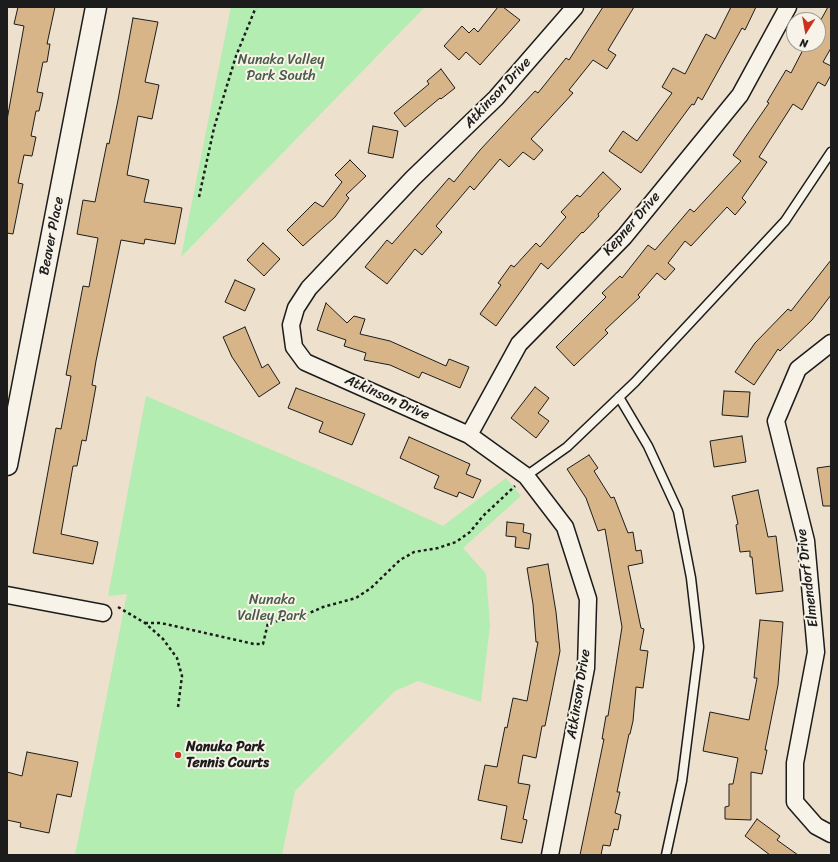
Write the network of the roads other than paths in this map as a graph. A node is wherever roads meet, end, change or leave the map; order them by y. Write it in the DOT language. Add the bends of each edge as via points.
graph roads {
  1 [pos="96,7"];
  2 [pos="576,7"];
  3 [pos="788,7"];
  4 [pos="831,152"];
  5 [pos="831,343"];
  6 [pos="619,397"];
  7 [pos="469,435"];
  8 [pos="7,465"];
  9 [pos="526,476"];
  10 [pos="7,595"];
  11 [pos="103,613"];
  12 [pos="831,834"];
  13 [pos="550,855"];
  14 [pos="666,855"];
  1 -- 8 [label="street, Beaver Place"];
  2 -- 7 [label="street, Atkinson Drive" via="496,98 413,178 309,288 296,308 291,325 294,348 304,362"];
  3 -- 7 [label="street, Kepner Drive" via="740,95 624,237 519,344"];
  4 -- 6 [label="lane" via="784,221"];
  5 -- 12 [label="street, Elmendorf Drive" via="798,369 776,421 806,541 816,652 795,763 795,802 816,826"];
  6 -- 9 [label="lane" via="567,447"];
  6 -- 14 [label="lane" via="648,446 678,511 691,578 698,648 682,781"];
  7 -- 9 [label="street, Atkinson Drive"];
  9 -- 13 [label="street, Atkinson Drive" via="565,527 588,599 586,668"];
  10 -- 11 [label="street"];
}
